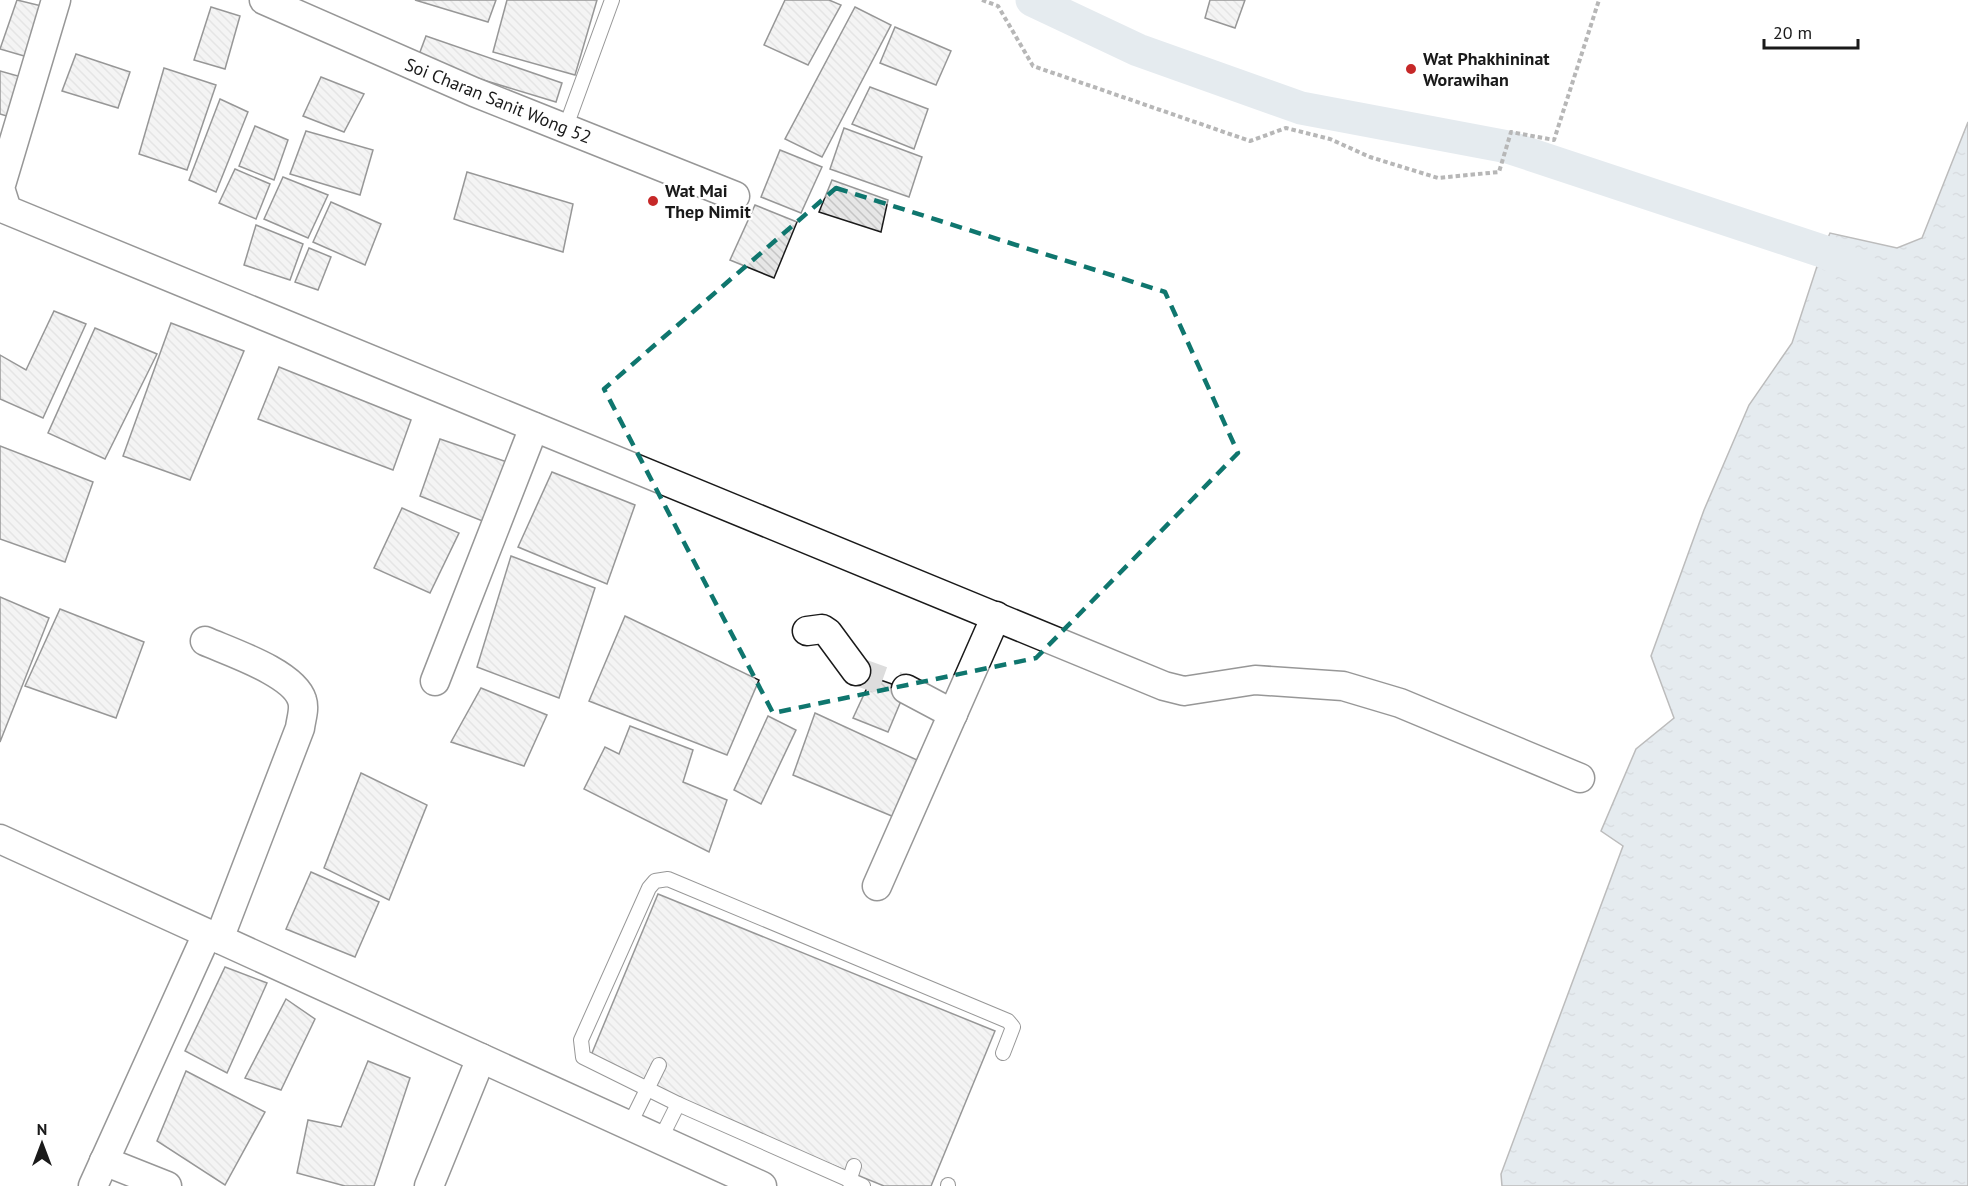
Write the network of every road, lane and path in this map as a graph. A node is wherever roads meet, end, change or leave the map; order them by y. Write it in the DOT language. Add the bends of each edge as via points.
graph roads {
  1 [pos="56,0"];
  2 [pos="264,0"];
  3 [pos="612,0"];
  4 [pos="982,0"];
  5 [pos="1599,0"];
  6 [pos="565,129"];
  7 [pos="735,195"];
  8 [pos="534,427"];
  9 [pos="996,616"];
  10 [pos="807,631"];
  11 [pos="205,641"];
  12 [pos="856,670"];
  13 [pos="435,681"];
  14 [pos="906,689"];
  15 [pos="952,714"];
  16 [pos="1580,778"];
  17 [pos="0,839"];
  18 [pos="877,885"];
  19 [pos="213,936"];
  20 [pos="1003,1053"];
  21 [pos="481,1058"];
  22 [pos="658,1065"];
  23 [pos="646,1089"];
  24 [pos="678,1104"];
  25 [pos="629,1126"];
  26 [pos="660,1140"];
  27 [pos="854,1166"];
  28 [pos="99,1174"];
  29 [pos="849,1180"];
  30 [pos="167,1186"];
  31 [pos="429,1186"];
  32 [pos="762,1186"];
  33 [pos="863,1186"];
  1 -- 8 [label="street" via="0,188 7,210"];
  2 -- 6 [label="street, Soi Charan Sanit Wong 52"];
  3 -- 6 [label="lane"];
  4 -- 5 [label="path" via="998,6 1033,66 1250,141 1286,128 1330,139 1370,157 1438,178 1499,172 1511,132 1554,140"];
  6 -- 7 [label="street, Soi Charan Sanit Wong 52"];
  8 -- 9 [label="street"];
  8 -- 13 [label="street"];
  9 -- 15 [label="street"];
  9 -- 16 [label="street" via="1184,692 1255,680 1343,686 1400,704"];
  10 -- 12 [label="street" via="818,629 828,633"];
  11 -- 19 [label="street" via="291,682 302,698 303,709 300,728"];
  14 -- 15 [label="street"];
  15 -- 18 [label="street"];
  17 -- 19 [label="street"];
  19 -- 21 [label="street"];
  19 -- 28 [label="street"];
  20 -- 23 [label="lane" via="1013,1027 1008,1021 661,879 649,888 580,1045 583,1057"];
  21 -- 25 [label="street"];
  21 -- 31 [label="street"];
  22 -- 23 [label="lane"];
  23 -- 24 [label="lane"];
  23 -- 25 [label="lane"];
  24 -- 26 [label="lane"];
  24 -- 29 [label="lane"];
  25 -- 26 [label="street"];
  26 -- 32 [label="street"];
  27 -- 29 [label="lane"];
  28 -- 30 [label="street"];
  29 -- 33 [label="lane"];
}
